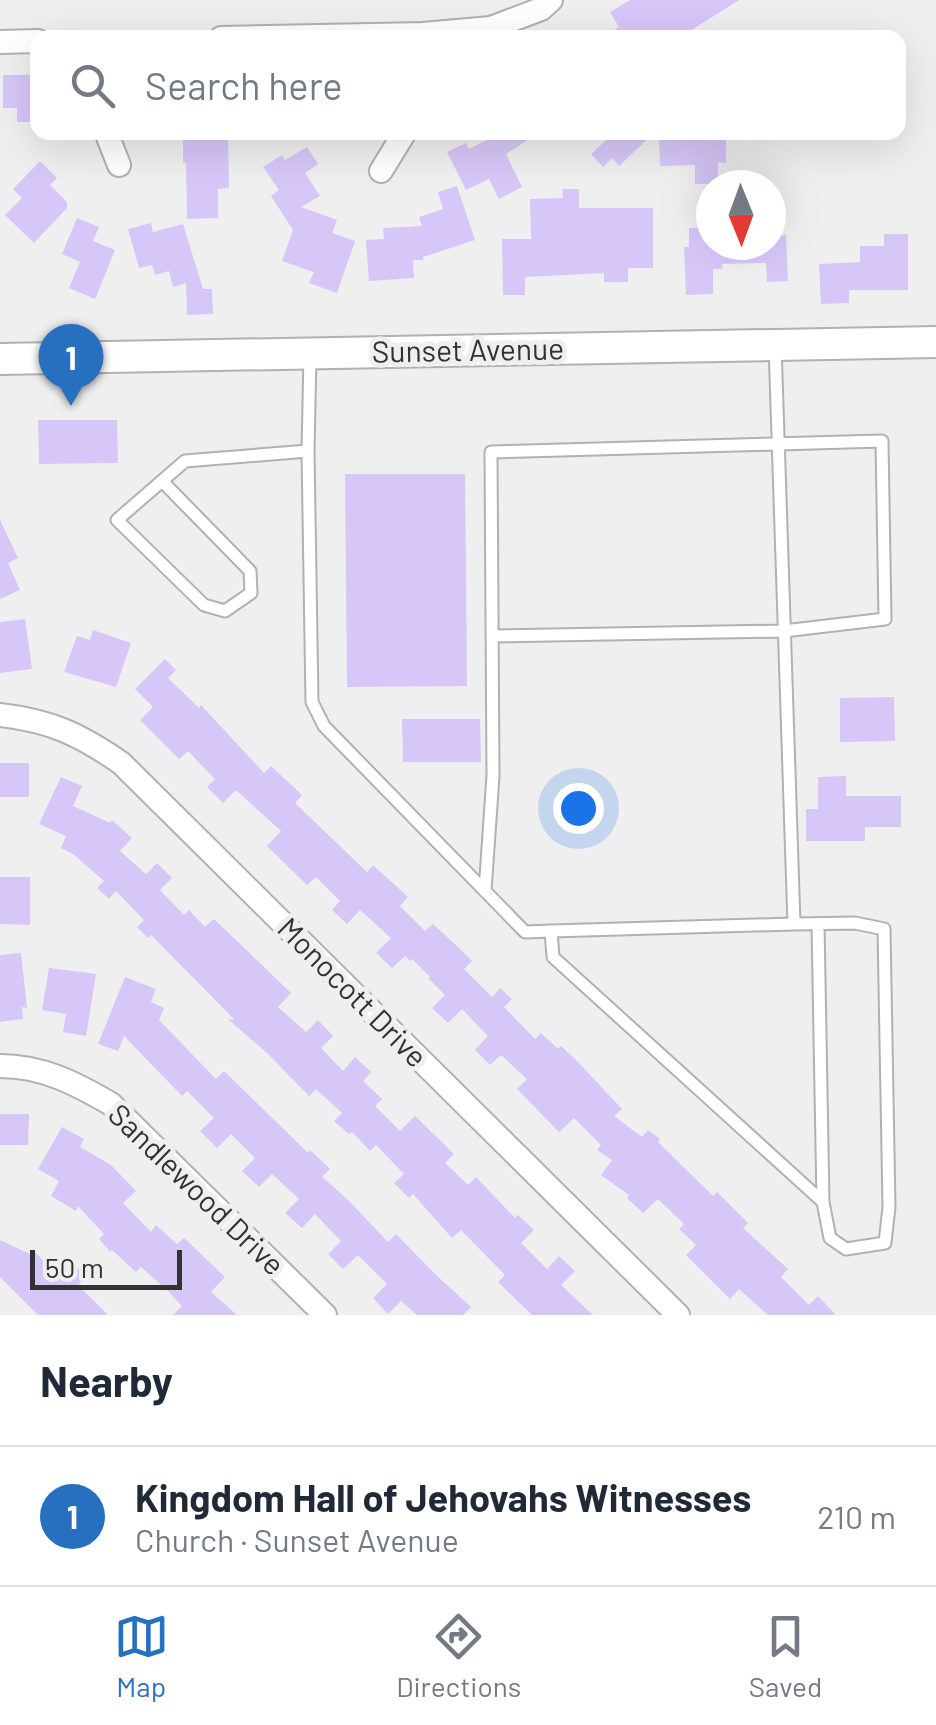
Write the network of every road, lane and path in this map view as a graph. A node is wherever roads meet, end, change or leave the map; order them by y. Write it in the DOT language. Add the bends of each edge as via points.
graph roads {
  1 [pos="551,0"];
  2 [pos="475,30"];
  3 [pos="30,41"];
  4 [pos="0,42"];
  5 [pos="109,140"];
  6 [pos="400,140"];
  7 [pos="119,165"];
  8 [pos="380,170"];
  9 [pos="936,342"];
  10 [pos="775,345"];
  11 [pos="310,354"];
  12 [pos="0,359"];
  13 [pos="778,444"];
  14 [pos="308,450"];
  15 [pos="162,481"];
  16 [pos="784,630"];
  17 [pos="492,636"];
  18 [pos="0,715"];
  19 [pos="485,891"];
  20 [pos="794,924"];
  21 [pos="818,924"];
  22 [pos="551,931"];
  23 [pos="0,1066"];
  24 [pos="823,1202"];
  25 [pos="325,1315"];
  26 [pos="678,1315"];
  1 -- 2 [label="street"];
  3 -- 4 [label="street"];
  5 -- 7 [label="street"];
  6 -- 8 [label="street"];
  9 -- 10 [label="main road, Sunset Avenue"];
  10 -- 11 [label="main road, Sunset Avenue"];
  10 -- 13 [label="lane"];
  11 -- 12 [label="main road, Sunset Avenue"];
  11 -- 14 [label="lane"];
  13 -- 16 [label="lane"];
  13 -- 16 [label="lane" via="882,440 886,620"];
  13 -- 17 [label="lane" via="491,452"];
  14 -- 15 [label="lane" via="185,461"];
  14 -- 19 [label="lane" via="312,702 324,726"];
  15 -- 15 [label="lane" via="116,520 204,606 225,612 251,594 250,571"];
  16 -- 17 [label="lane"];
  16 -- 20 [label="lane"];
  17 -- 19 [label="lane" via="494,776"];
  18 -- 26 [label="street, Monocott Drive" via="46,722 121,763"];
  19 -- 22 [label="lane" via="525,932"];
  20 -- 21 [label="lane"];
  20 -- 22 [label="lane"];
  21 -- 24 [label="lane"];
  21 -- 24 [label="lane" via="884,929 885,1243 846,1248 830,1238"];
  22 -- 24 [label="lane" via="553,957"];
  23 -- 25 [label="street, Sandlewood Drive" via="50,1073 110,1104"];
}
